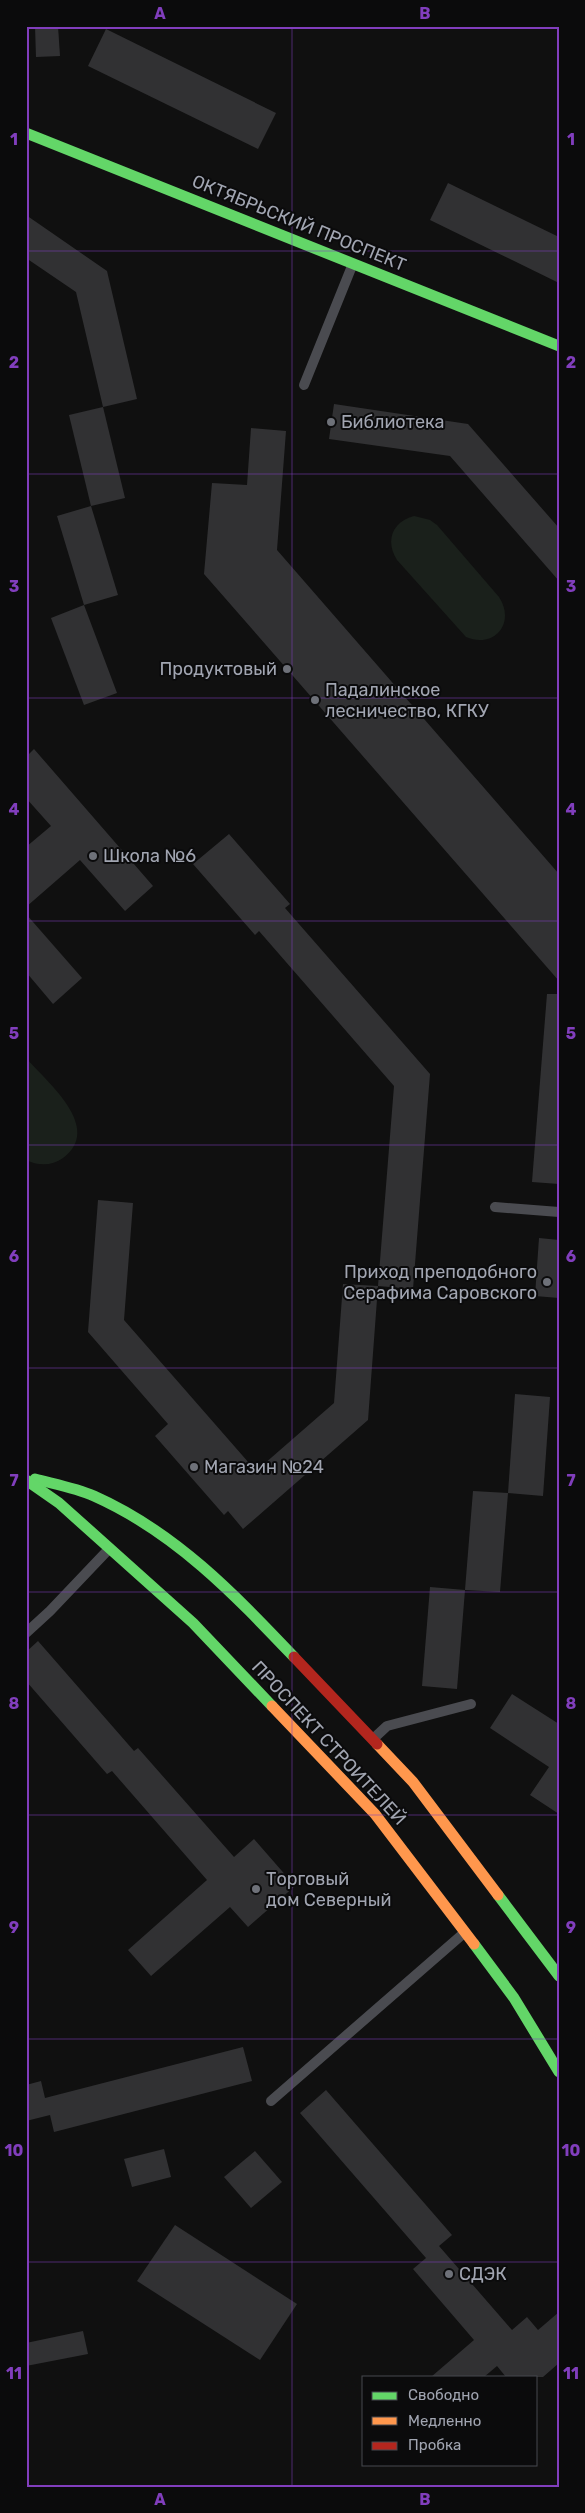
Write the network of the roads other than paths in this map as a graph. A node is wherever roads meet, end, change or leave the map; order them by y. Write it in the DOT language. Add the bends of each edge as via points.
graph roads {
  1 [pos="26,133"];
  2 [pos="353,264"];
  3 [pos="559,346"];
  4 [pos="304,385"];
  5 [pos="495,1207"];
  6 [pos="559,1212"];
  7 [pos="26,1476"];
  8 [pos="26,1480"];
  9 [pos="109,1548"];
  10 [pos="26,1632"];
  11 [pos="471,1704"];
  12 [pos="373,1740"];
  13 [pos="464,1932"];
  14 [pos="559,1976"];
  15 [pos="559,2072"];
  16 [pos="270,2102"];
  1 -- 2 [label="street, ОКТЯБРЬСКИЙ ПРОСПЕКТ"];
  2 -- 3 [label="street, ОКТЯБРЬСКИЙ ПРОСПЕКТ"];
  2 -- 4 [label="lane"];
  5 -- 6 [label="lane"];
  7 -- 12 [label="street" via="92,1495 145,1522 226,1586"];
  8 -- 9 [label="street, ПРОСПЕКТ СТРОИТЕЛЕЙ"];
  9 -- 10 [label="lane"];
  9 -- 13 [label="street, ПРОСПЕКТ СТРОИТЕЛЕЙ" via="193,1623 375,1814"];
  11 -- 12 [label="lane" via="387,1726"];
  12 -- 14 [label="street" via="412,1782"];
  13 -- 15 [label="street, ПРОСПЕКТ СТРОИТЕЛЕЙ" via="514,1998"];
  13 -- 16 [label="lane"];
}
